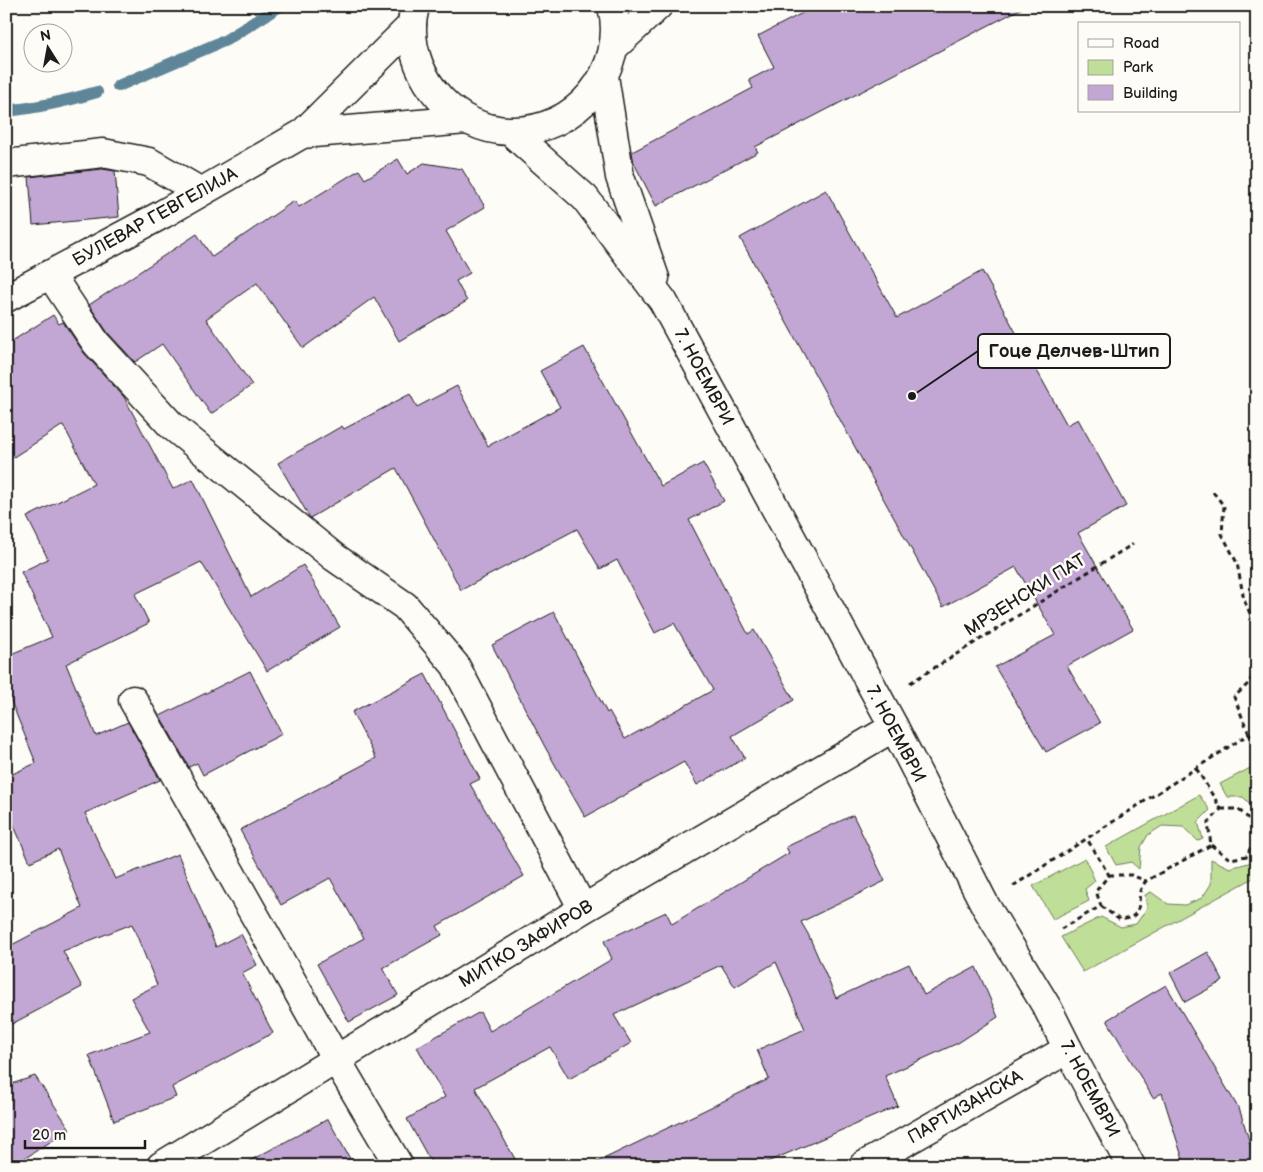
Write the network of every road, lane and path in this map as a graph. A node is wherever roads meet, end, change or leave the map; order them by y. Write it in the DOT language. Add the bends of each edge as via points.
graph roads {
  1 [pos="612,6"];
  2 [pos="658,6"];
  3 [pos="413,16"];
  4 [pos="614,47"];
  5 [pos="604,76"];
  6 [pos="466,120"];
  7 [pos="510,132"];
  8 [pos="302,134"];
  9 [pos="6,164"];
  10 [pos="201,192"];
  11 [pos="50,274"];
  12 [pos="6,298"];
  13 [pos="663,301"];
  14 [pos="1213,492"];
  15 [pos="1133,544"];
  16 [pos="1257,628"];
  17 [pos="1257,667"];
  18 [pos="932,670"];
  19 [pos="132,700"];
  20 [pos="894,727"];
  21 [pos="1249,734"];
  22 [pos="1257,745"];
  23 [pos="1196,768"];
  24 [pos="1221,809"];
  25 [pos="1257,818"];
  26 [pos="1257,832"];
  27 [pos="1086,839"];
  28 [pos="1212,845"];
  29 [pos="1109,875"];
  30 [pos="1146,881"];
  31 [pos="985,905"];
  32 [pos="1101,906"];
  33 [pos="583,909"];
  34 [pos="1062,929"];
  35 [pos="1068,1049"];
  36 [pos="336,1059"];
  37 [pos="161,1166"];
  38 [pos="400,1166"];
  39 [pos="863,1166"];
  40 [pos="1130,1166"];
  1 -- 4 [label="street"];
  2 -- 4 [label="street"];
  3 -- 6 [label="street" via="414,53 425,80 443,102"];
  3 -- 8 [label="street, БУЛЕВАР ГЕВГЕЛИЈА"];
  4 -- 5 [label="street"];
  5 -- 7 [label="street" via="588,99 565,117 538,128"];
  5 -- 13 [label="street, 7. НОЕМВРИ" via="620,177"];
  6 -- 7 [label="street"];
  6 -- 8 [label="street, БУЛЕВАР ГЕВГЕЛИЈА"];
  7 -- 13 [label="street, 7. НОЕМВРИ" via="585,198"];
  8 -- 10 [label="street, БУЛЕВАР ГЕВГЕЛИЈА"];
  9 -- 10 [label="street" via="103,153 149,162"];
  10 -- 11 [label="street, БУЛЕВАР ГЕВГЕЛИЈА"];
  11 -- 12 [label="street, БУЛЕВАР ГЕВГЕЛИЈА"];
  11 -- 33 [label="street" via="96,343 172,425 334,557 405,606 455,665"];
  13 -- 20 [label="street, 7. НОЕМВРИ"];
  14 -- 16 [label="path" via="1224,506 1222,534 1237,564 1244,600"];
  15 -- 18 [label="path, МРЗЕНСКИ ПАТ"];
  17 -- 21 [label="path" via="1249,683 1234,696"];
  19 -- 36 [label="street"];
  20 -- 31 [label="street, 7. НОЕМВРИ"];
  20 -- 33 [label="street, МИТКО ЗАФИРОВ"];
  21 -- 22 [label="path"];
  21 -- 23 [label="path"];
  23 -- 24 [label="path"];
  23 -- 27 [label="path"];
  24 -- 25 [label="path" via="1238,809 1248,818"];
  24 -- 28 [label="path" via="1208,823"];
  26 -- 28 [label="path" via="1248,856 1230,858"];
  27 -- 29 [label="path"];
  27 -- 31 [label="path"];
  28 -- 30 [label="path"];
  29 -- 30 [label="path" via="1130,875"];
  29 -- 32 [label="path" via="1096,890"];
  30 -- 32 [label="path" via="1140,891 1138,911 1128,919 1120,920"];
  31 -- 35 [label="street, 7. НОЕМВРИ" via="1048,1009"];
  32 -- 34 [label="path"];
  33 -- 36 [label="street, МИТКО ЗАФИРОВ"];
  35 -- 39 [label="street, ПАРТИЗАНСКА"];
  35 -- 40 [label="street, 7. НОЕМВРИ"];
  36 -- 37 [label="street, МИТКО ЗАФИРОВ"];
  36 -- 38 [label="street"];
}
